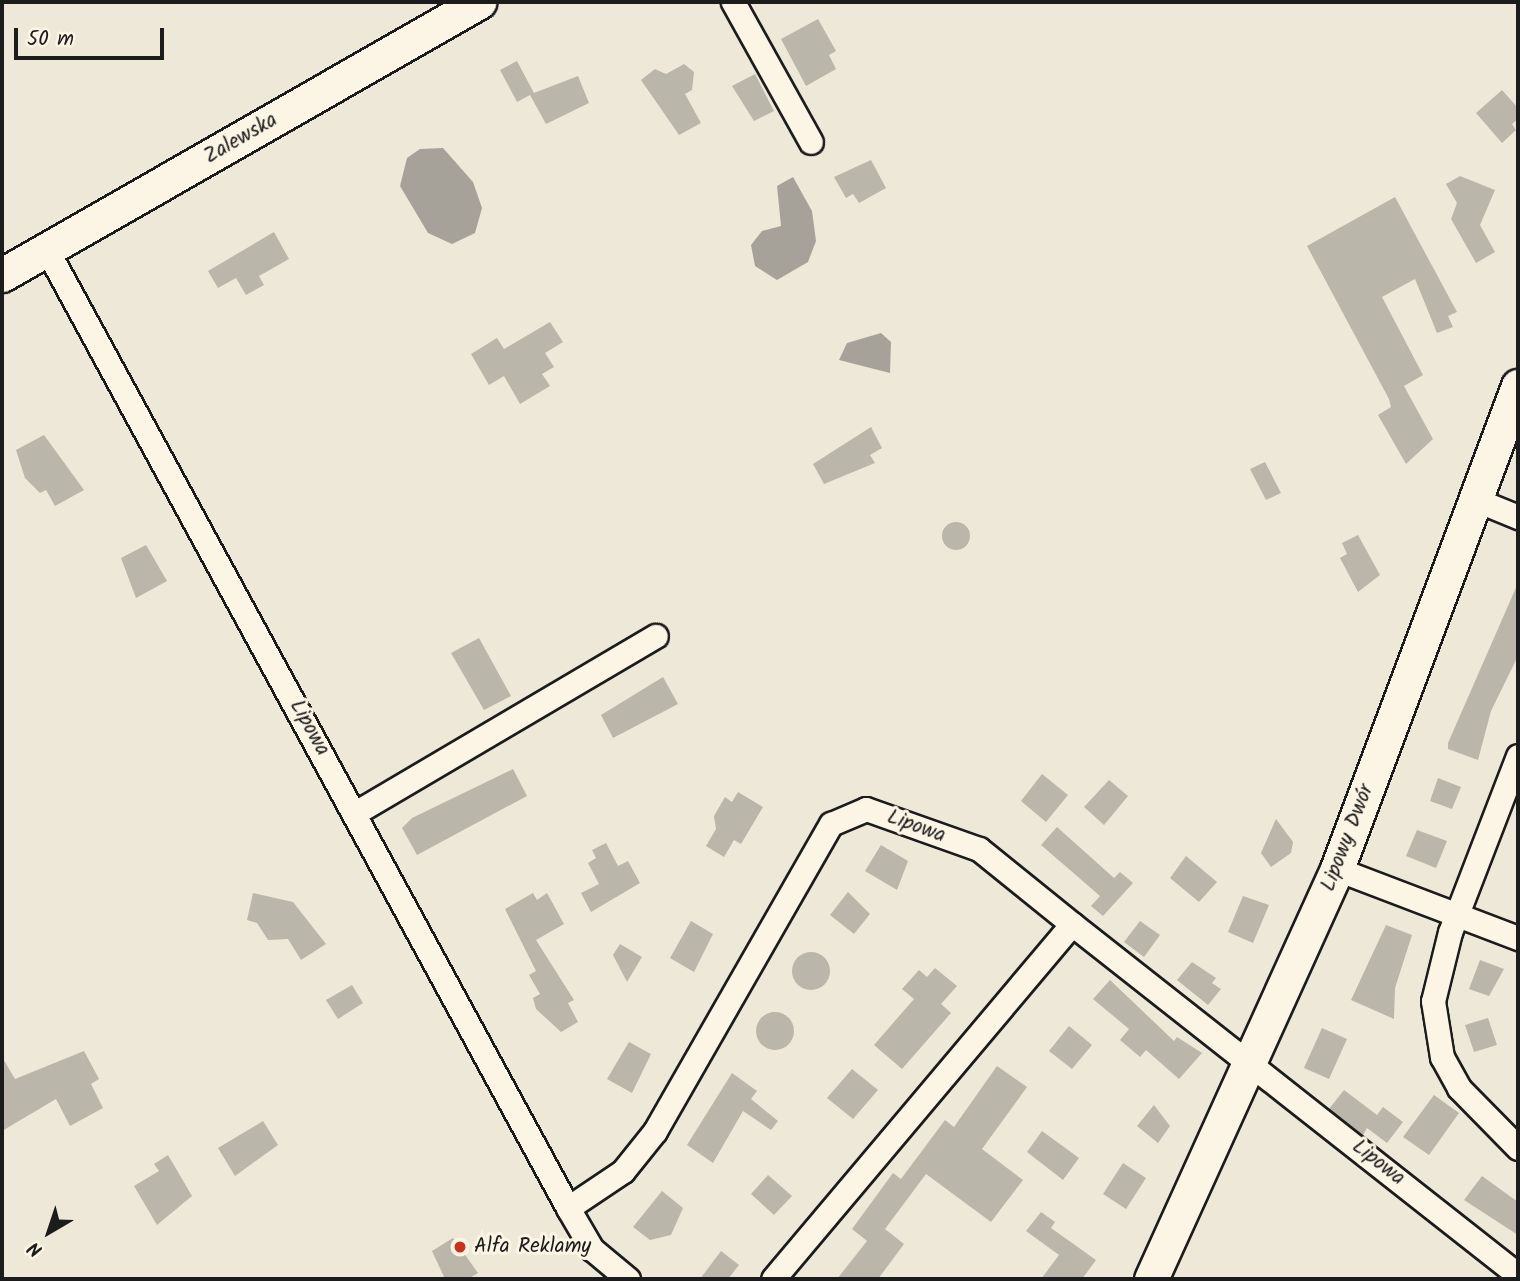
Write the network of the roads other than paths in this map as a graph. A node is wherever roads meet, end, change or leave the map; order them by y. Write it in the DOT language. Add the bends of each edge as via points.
graph roads {
  1 [pos="733,2"];
  2 [pos="458,7"];
  3 [pos="811,142"];
  4 [pos="47,250"];
  5 [pos="2,275"];
  6 [pos="1518,386"];
  7 [pos="1474,499"];
  8 [pos="1518,517"];
  9 [pos="656,636"];
  10 [pos="1518,757"];
  11 [pos="355,813"];
  12 [pos="1338,869"];
  13 [pos="1457,914"];
  14 [pos="1072,924"];
  15 [pos="1518,938"];
  16 [pos="1252,1063"];
  17 [pos="1518,1148"];
  18 [pos="568,1208"];
  19 [pos="1518,1275"];
  20 [pos="628,1279"];
  21 [pos="773,1279"];
  22 [pos="1151,1279"];
  1 -- 3 [label="street"];
  2 -- 4 [label="street, Zalewska"];
  4 -- 5 [label="street, Zalewska"];
  4 -- 11 [label="street, Lipowa"];
  6 -- 7 [label="street, Lipowy Dwór"];
  7 -- 8 [label="street"];
  7 -- 12 [label="street, Lipowy Dwór"];
  9 -- 11 [label="street"];
  10 -- 13 [label="street"];
  11 -- 18 [label="street, Lipowa"];
  12 -- 13 [label="street"];
  12 -- 16 [label="street, Lipowy Dwór"];
  13 -- 15 [label="street"];
  13 -- 17 [label="street" via="1433,1001 1440,1048 1476,1111"];
  14 -- 16 [label="street, Lipowa" via="1226,1050"];
  14 -- 18 [label="street, Lipowa" via="979,849 866,809 831,824 655,1131 623,1171"];
  14 -- 21 [label="street"];
  16 -- 19 [label="street, Lipowa"];
  16 -- 22 [label="street, Lipowy Dwór"];
  18 -- 20 [label="street, Lipowa" via="592,1249"];
}
